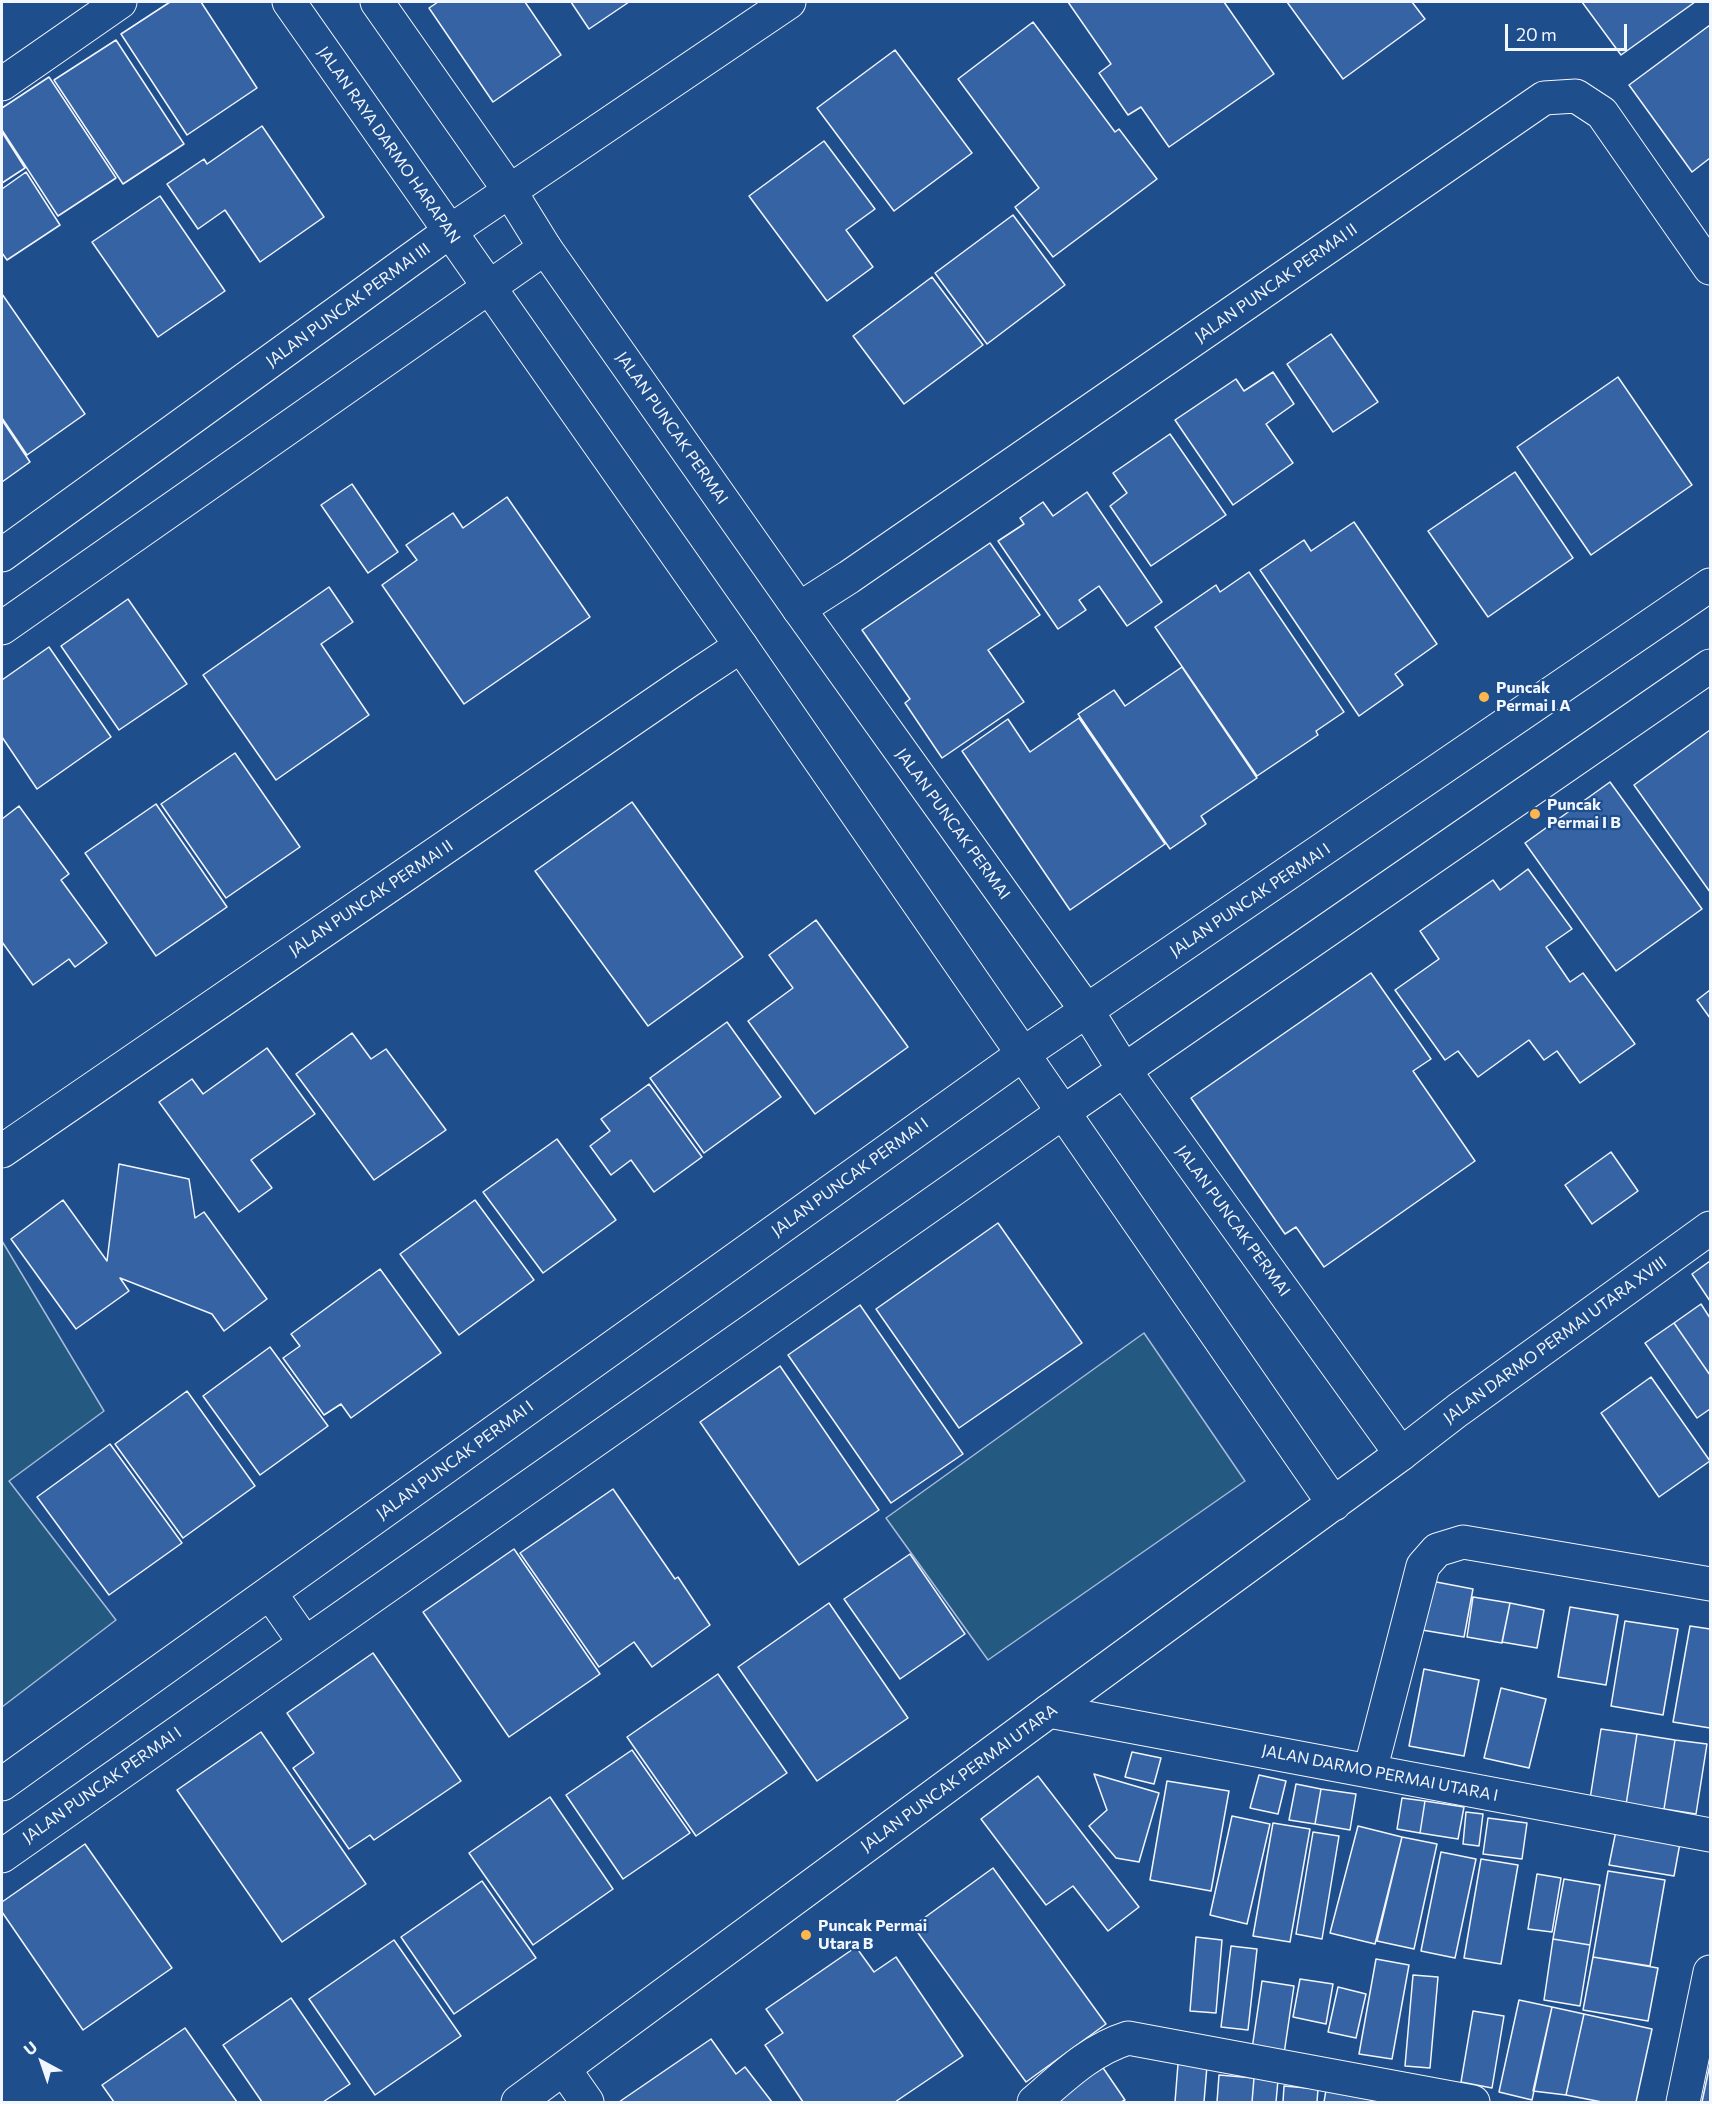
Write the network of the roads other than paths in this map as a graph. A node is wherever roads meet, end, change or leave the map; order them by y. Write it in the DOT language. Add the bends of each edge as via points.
graph roads {
  1 [pos="120,2"];
  2 [pos="289,2"];
  3 [pos="377,2"];
  4 [pos="789,2"];
  5 [pos="2,84"];
  6 [pos="521,183"];
  7 [pos="449,232"];
  8 [pos="545,248"];
  9 [pos="1710,268"];
  10 [pos="488,289"];
  11 [pos="2,555"];
  12 [pos="1710,585"];
  13 [pos="799,609"];
  14 [pos="2,628"];
  15 [pos="741,646"];
  16 [pos="1710,666"];
  17 [pos="1087,1011"];
  18 [pos="1023,1054"];
  19 [pos="1124,1070"];
  20 [pos="1062,1113"];
  21 [pos="2,1151"];
  22 [pos="1710,1228"];
  23 [pos="1401,1455"];
  24 [pos="1334,1504"];
  25 [pos="1710,1584"];
  26 [pos="270,1593"];
  27 [pos="305,1643"];
  28 [pos="1049,1711"];
  29 [pos="1370,1771"];
  30 [pos="2,1784"];
  31 [pos="1710,1835"];
  32 [pos="2,1856"];
  33 [pos="1710,1972"];
  34 [pos="564,2069"];
  35 [pos="518,2103"];
  36 [pos="587,2103"];
  37 [pos="1034,2103"];
  38 [pos="1473,2103"];
  39 [pos="1683,2103"];
  1 -- 5 [label="street"];
  2 -- 7 [label="street, JALAN RAYA DARMO HARAPAN"];
  3 -- 6 [label="street"];
  4 -- 6 [label="street, JALAN PUNCAK PERMAI III"];
  6 -- 7 [label="street, JALAN PUNCAK PERMAI III"];
  6 -- 8 [label="street, JALAN PUNCAK PERMAI"];
  7 -- 10 [label="street, JALAN RAYA DARMO HARAPAN"];
  7 -- 11 [label="street, JALAN PUNCAK PERMAI III"];
  8 -- 10 [label="street"];
  8 -- 13 [label="street, JALAN PUNCAK PERMAI"];
  9 -- 13 [label="street, JALAN PUNCAK PERMAI II" via="1602,113 1576,96 1544,98"];
  10 -- 14 [label="street"];
  10 -- 15 [label="street"];
  12 -- 17 [label="street, JALAN PUNCAK PERMAI I"];
  13 -- 17 [label="street, JALAN PUNCAK PERMAI"];
  15 -- 18 [label="street"];
  15 -- 21 [label="street, JALAN PUNCAK PERMAI II"];
  16 -- 19 [label="street, JALAN PUNCAK PERMAI I"];
  17 -- 18 [label="street, JALAN PUNCAK PERMAI I"];
  17 -- 19 [label="street, JALAN PUNCAK PERMAI"];
  18 -- 20 [label="street"];
  18 -- 26 [label="street, JALAN PUNCAK PERMAI I"];
  19 -- 20 [label="street, JALAN PUNCAK PERMAI I"];
  19 -- 23 [label="street, JALAN PUNCAK PERMAI"];
  20 -- 24 [label="street"];
  20 -- 27 [label="street, JALAN PUNCAK PERMAI I"];
  22 -- 23 [label="street, JALAN DARMO PERMAI UTARA XVIII"];
  23 -- 24 [label="street, JALAN PUNCAK PERMAI UTARA"];
  24 -- 28 [label="street, JALAN PUNCAK PERMAI UTARA"];
  25 -- 29 [label="street" via="1463,1542 1437,1550 1423,1566"];
  26 -- 27 [label="street"];
  26 -- 30 [label="street, JALAN PUNCAK PERMAI I"];
  27 -- 32 [label="street, JALAN PUNCAK PERMAI I"];
  28 -- 29 [label="street, JALAN DARMO PERMAI UTARA I"];
  28 -- 34 [label="street, JALAN PUNCAK PERMAI UTARA"];
  29 -- 31 [label="street, JALAN DARMO PERMAI UTARA I"];
  33 -- 39 [label="street"];
  34 -- 35 [label="street, JALAN PUNCAK PERMAI UTARA"];
  34 -- 36 [label="street"];
  37 -- 38 [label="street" via="1083,2060 1128,2038"];
}
